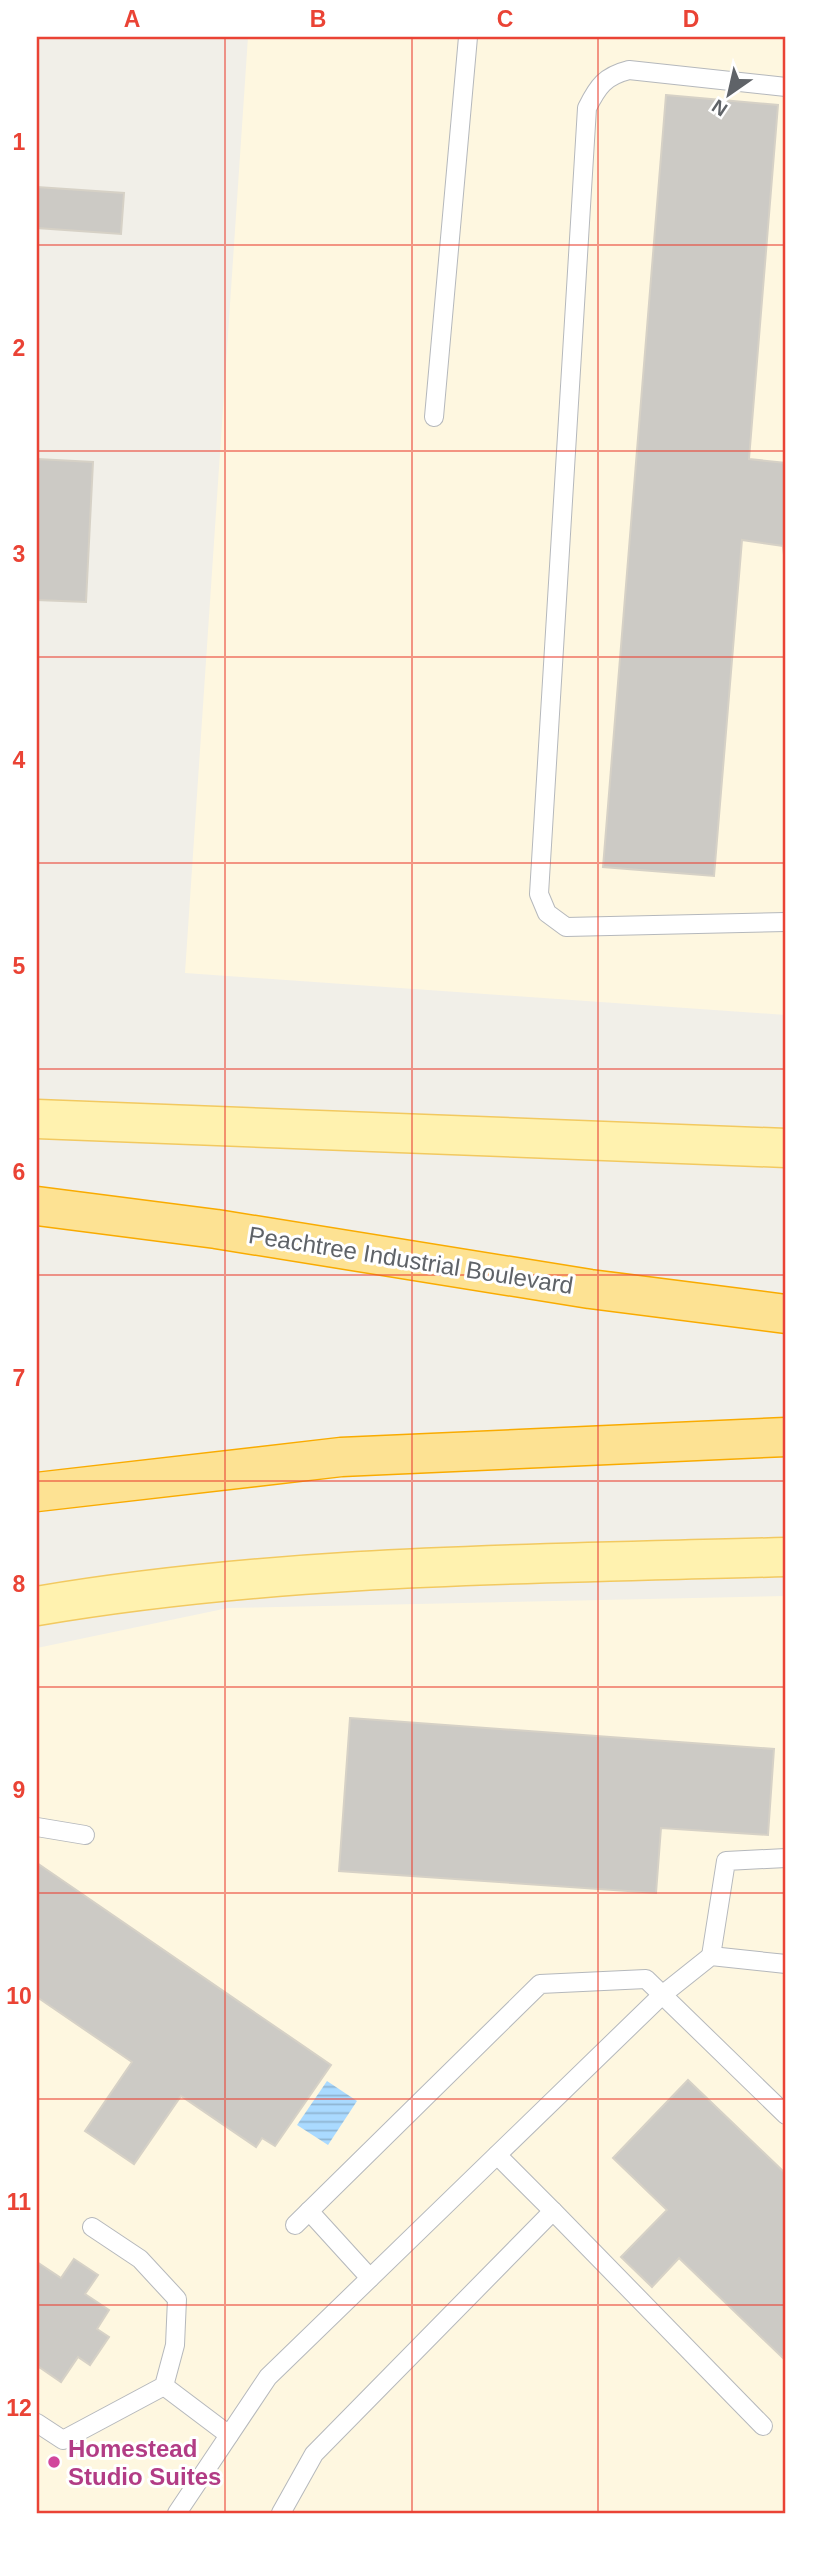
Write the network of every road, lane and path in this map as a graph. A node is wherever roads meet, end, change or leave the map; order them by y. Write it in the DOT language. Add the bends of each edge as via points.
graph roads {
  1 [pos="468,37"];
  2 [pos="786,88"];
  3 [pos="434,417"];
  4 [pos="786,922"];
  5 [pos="37,1119"];
  6 [pos="786,1148"];
  7 [pos="37,1206"];
  8 [pos="786,1314"];
  9 [pos="786,1437"];
  10 [pos="38,1492"];
  11 [pos="786,1557"];
  12 [pos="37,1606"];
  13 [pos="37,1827"];
  14 [pos="85,1835"];
  15 [pos="786,1858"];
  16 [pos="711,1956"];
  17 [pos="786,1964"];
  18 [pos="662,1994"];
  19 [pos="786,2115"];
  20 [pos="497,2155"];
  21 [pos="309,2211"];
  22 [pos="553,2211"];
  23 [pos="295,2225"];
  24 [pos="92,2227"];
  25 [pos="370,2278"];
  26 [pos="163,2386"];
  27 [pos="37,2423"];
  28 [pos="763,2426"];
  29 [pos="229,2435"];
  30 [pos="184,2511"];
  31 [pos="281,2513"];
  1 -- 3 [label="lane"];
  2 -- 4 [label="lane" via="629,70 610,75 587,108 539,894 547,913 566,927"];
  5 -- 6 [label="main road"];
  7 -- 8 [label="highway, Peachtree Industrial Boulevard"];
  9 -- 10 [label="highway" via="341,1457"];
  11 -- 12 [label="main road" via="361,1569 126,1592"];
  13 -- 14 [label="lane"];
  15 -- 16 [label="lane" via="726,1861"];
  16 -- 17 [label="lane"];
  16 -- 18 [label="lane"];
  18 -- 19 [label="lane"];
  18 -- 20 [label="lane"];
  18 -- 21 [label="lane" via="646,1979 540,1984"];
  20 -- 22 [label="lane"];
  20 -- 25 [label="lane"];
  21 -- 23 [label="lane"];
  21 -- 25 [label="lane"];
  22 -- 28 [label="lane"];
  22 -- 31 [label="lane" via="314,2454"];
  24 -- 26 [label="lane" via="140,2259 177,2299 175,2344"];
  25 -- 29 [label="lane" via="268,2376"];
  26 -- 27 [label="lane" via="62,2440"];
  26 -- 29 [label="lane"];
  29 -- 30 [label="lane"];
}
